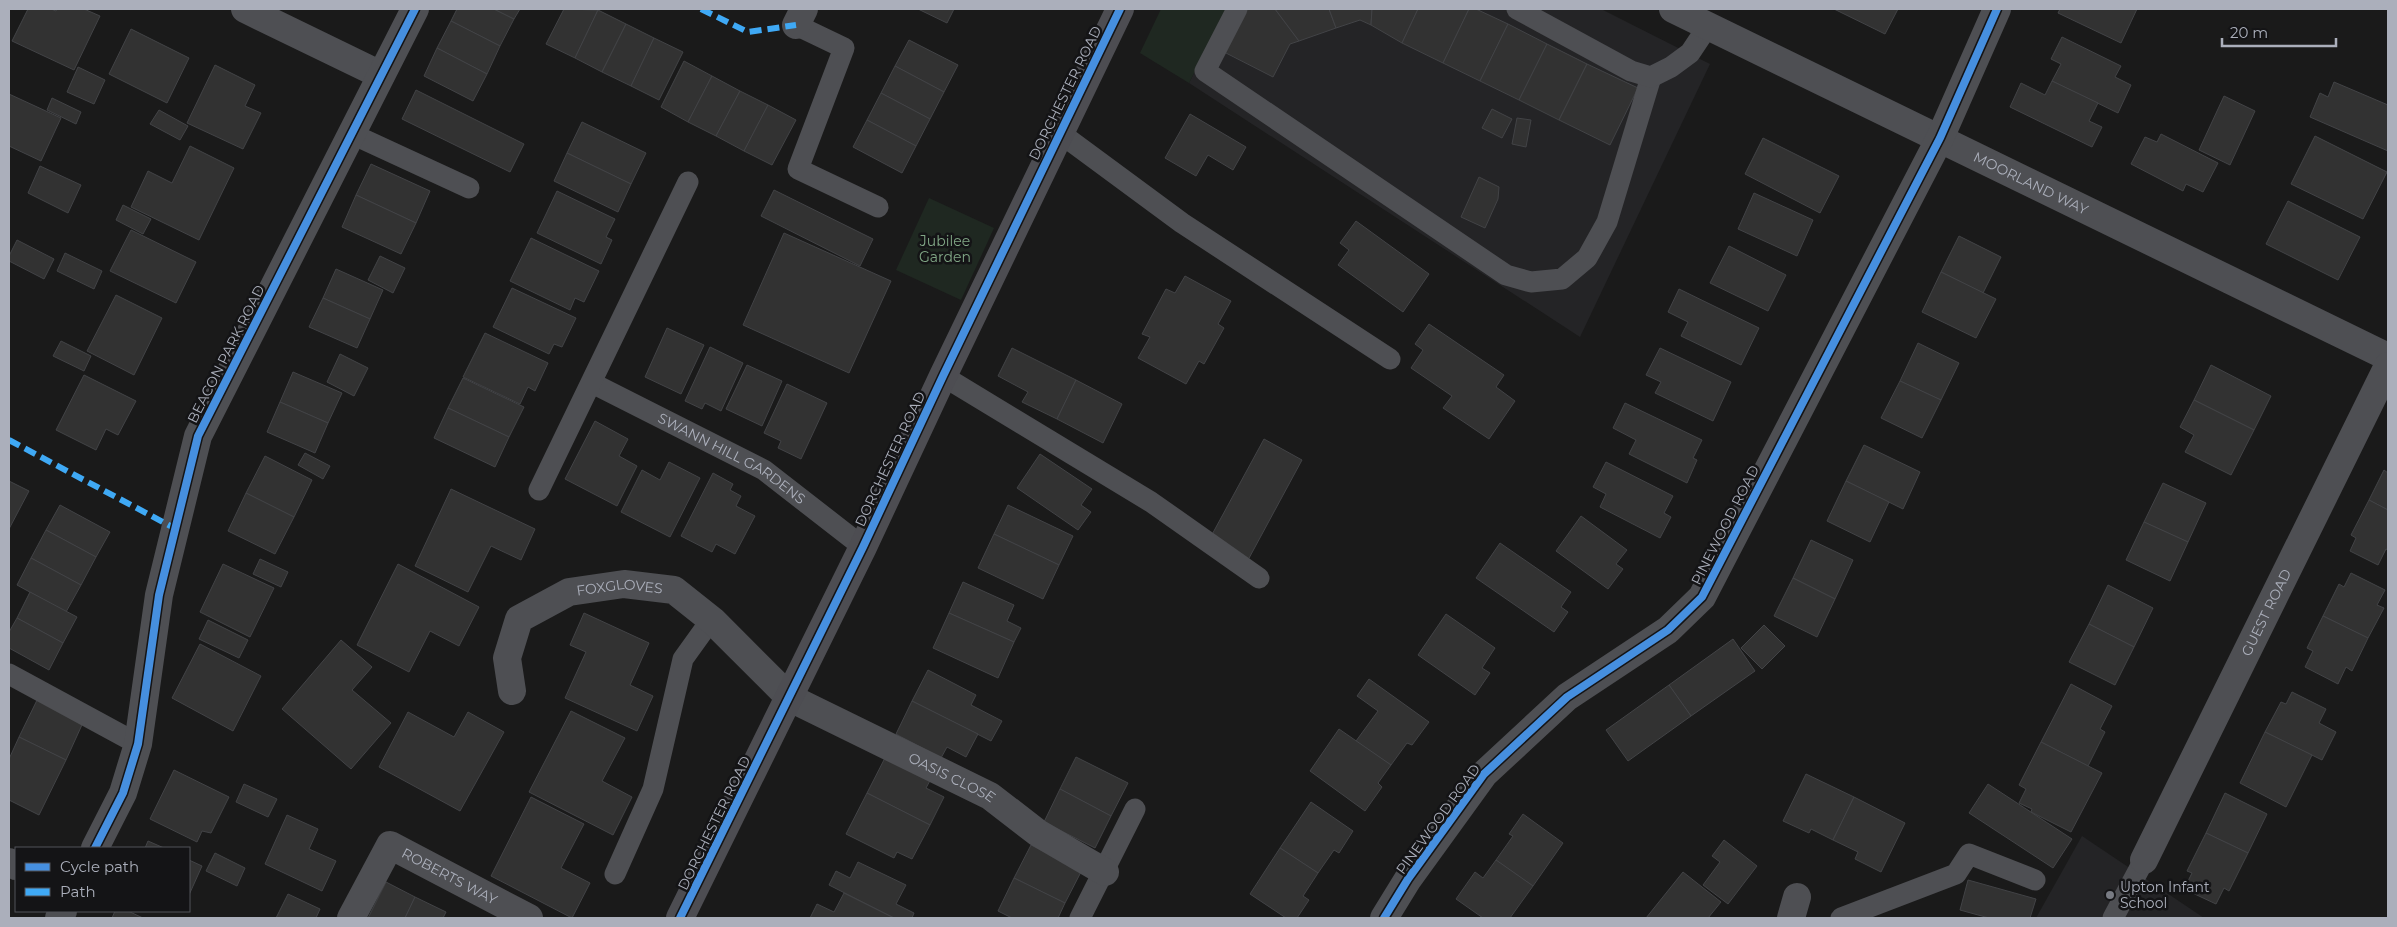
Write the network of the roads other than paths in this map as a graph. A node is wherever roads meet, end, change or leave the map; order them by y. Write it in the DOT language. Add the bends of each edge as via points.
graph roads {
  1 [pos="245,9"];
  2 [pos="415,9"];
  3 [pos="1120,9"];
  4 [pos="1237,9"];
  5 [pos="1517,9"];
  6 [pos="1673,9"];
  7 [pos="1997,9"];
  8 [pos="800,17"];
  9 [pos="1708,26"];
  10 [pos="381,76"];
  11 [pos="1651,77"];
  12 [pos="1060,133"];
  13 [pos="352,134"];
  14 [pos="1940,138"];
  15 [pos="688,182"];
  16 [pos="469,188"];
  17 [pos="878,207"];
  18 [pos="2388,357"];
  19 [pos="1390,360"];
  20 [pos="2388,366"];
  21 [pos="943,376"];
  22 [pos="592,383"];
  23 [pos="539,490"];
  24 [pos="863,547"];
  25 [pos="1259,578"];
  26 [pos="711,620"];
  27 [pos="9,674"];
  28 [pos="512,691"];
  29 [pos="790,698"];
  30 [pos="138,744"];
  31 [pos="1135,809"];
  32 [pos="96,847"];
  33 [pos="2144,860"];
  34 [pos="1105,872"];
  35 [pos="615,874"];
  36 [pos="2036,880"];
  37 [pos="351,918"];
  38 [pos="529,918"];
  39 [pos="680,918"];
  40 [pos="1080,918"];
  41 [pos="1384,918"];
  42 [pos="1841,918"];
  43 [pos="2113,918"];
  1 -- 10 [label="street"];
  2 -- 10 [label="street, BEACON PARK ROAD"];
  3 -- 12 [label="main road, DORCHESTER ROAD"];
  4 -- 11 [label="lane" via="1205,71 1506,276 1532,282 1562,279 1587,258 1607,222"];
  5 -- 11 [label="lane" via="1631,71"];
  6 -- 9 [label="street, MOORLAND WAY"];
  7 -- 14 [label="street, PINEWOOD ROAD"];
  8 -- 17 [label="lane" via="844,48 798,169"];
  9 -- 11 [label="lane" via="1690,53"];
  9 -- 14 [label="street, MOORLAND WAY"];
  10 -- 13 [label="street, BEACON PARK ROAD"];
  12 -- 19 [label="lane" via="1182,223"];
  12 -- 21 [label="main road, DORCHESTER ROAD"];
  13 -- 16 [label="lane"];
  13 -- 30 [label="street, BEACON PARK ROAD" via="198,436 159,594"];
  14 -- 18 [label="street, MOORLAND WAY"];
  14 -- 41 [label="street, PINEWOOD ROAD" via="1702,597 1668,630 1567,697 1484,774 1408,879"];
  15 -- 22 [label="lane"];
  20 -- 33 [label="street, GUEST ROAD"];
  21 -- 24 [label="main road, DORCHESTER ROAD"];
  21 -- 25 [label="lane" via="1150,502"];
  22 -- 23 [label="lane"];
  22 -- 24 [label="lane, SWANN HILL GARDENS" via="764,470"];
  24 -- 29 [label="main road, DORCHESTER ROAD"];
  26 -- 28 [label="street, FOXGLOVES" via="674,590 624,584 569,592 519,619 507,658"];
  26 -- 29 [label="street, FOXGLOVES"];
  26 -- 35 [label="lane" via="683,659 653,789"];
  27 -- 30 [label="lane"];
  29 -- 34 [label="street, OASIS CLOSE" via="990,796 1038,833"];
  29 -- 39 [label="main road, DORCHESTER ROAD"];
  30 -- 32 [label="street, BEACON PARK ROAD" via="123,793"];
  31 -- 34 [label="lane"];
  33 -- 43 [label="lane"];
  34 -- 40 [label="lane"];
  36 -- 42 [label="lane" via="1969,854 1956,874"];
  37 -- 38 [label="street, ROBERTS WAY" via="390,845"];
}
